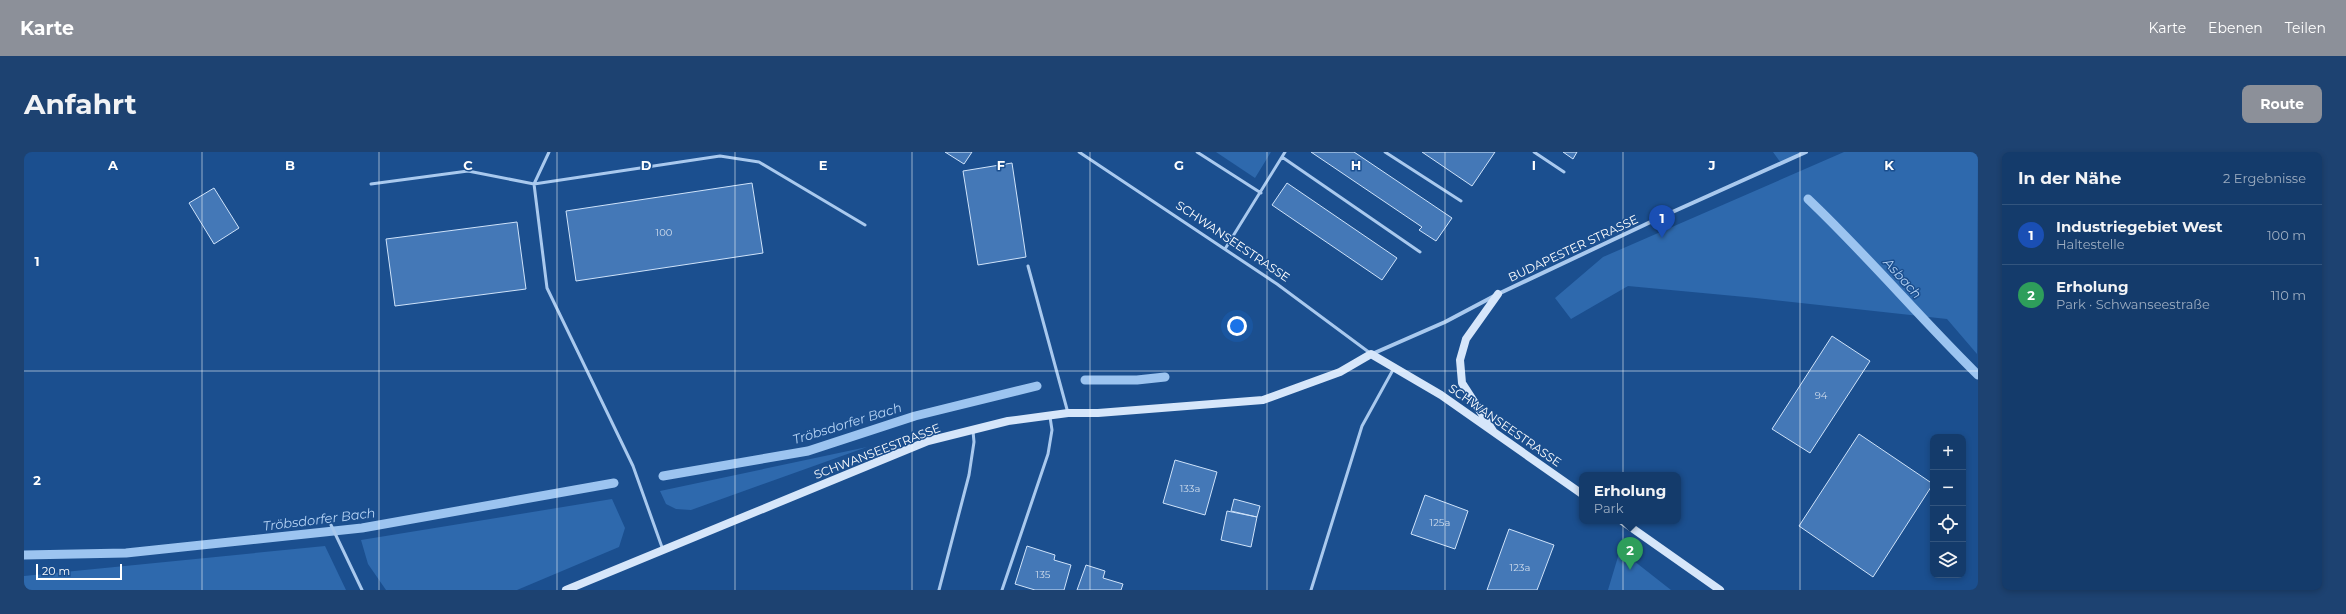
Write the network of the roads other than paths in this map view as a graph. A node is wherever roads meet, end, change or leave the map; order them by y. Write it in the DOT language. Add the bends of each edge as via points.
graph roads {
  1 [pos="549,152"];
  2 [pos="1079,152"];
  3 [pos="1197,152"];
  4 [pos="1285,152"];
  5 [pos="1385,152"];
  6 [pos="1534,152"];
  7 [pos="1806,152"];
  8 [pos="1282,158"];
  9 [pos="1564,172"];
  10 [pos="370,184"];
  11 [pos="534,184"];
  12 [pos="1261,193"];
  13 [pos="1461,201"];
  14 [pos="864,225"];
  15 [pos="1225,249"];
  16 [pos="1420,252"];
  17 [pos="1028,266"];
  18 [pos="1498,294"];
  19 [pos="1371,354"];
  20 [pos="1394,368"];
  21 [pos="1068,413"];
  22 [pos="1050,415"];
  23 [pos="972,429"];
  24 [pos="1496,435"];
  25 [pos="1579,492"];
  26 [pos="1626,524"];
  27 [pos="331,525"];
  28 [pos="663,550"];
  29 [pos="362,590"];
  30 [pos="566,590"];
  31 [pos="939,590"];
  32 [pos="1002,590"];
  33 [pos="1311,590"];
  34 [pos="1720,590"];
  1 -- 11 [label="lane"];
  2 -- 15 [label="lane, SCHWANSEESTRASSE"];
  3 -- 12 [label="lane"];
  4 -- 8 [label="lane"];
  5 -- 13 [label="lane"];
  6 -- 9 [label="lane"];
  7 -- 18 [label="street, BUDAPESTER STRASSE" via="1707,195"];
  8 -- 12 [label="lane"];
  8 -- 16 [label="lane"];
  10 -- 11 [label="lane" via="468,171"];
  11 -- 14 [label="lane" via="720,156 759,162"];
  11 -- 28 [label="lane" via="547,288 633,466"];
  12 -- 15 [label="lane"];
  15 -- 19 [label="lane, SCHWANSEESTRASSE"];
  17 -- 21 [label="lane"];
  18 -- 19 [label="street, BUDAPESTER STRASSE" via="1445,322"];
  18 -- 24 [label="street" via="1466,339 1460,360 1462,383"];
  19 -- 20 [label="street, SCHWANSEESTRASSE"];
  19 -- 21 [label="street, SCHWANSEESTRASSE" via="1340,372 1263,400"];
  20 -- 24 [label="street, SCHWANSEESTRASSE" via="1441,395"];
  20 -- 33 [label="lane" via="1362,426"];
  21 -- 22 [label="street, SCHWANSEESTRASSE"];
  22 -- 23 [label="street, SCHWANSEESTRASSE"];
  22 -- 32 [label="lane" via="1052,430 1048,454"];
  23 -- 28 [label="street, SCHWANSEESTRASSE" via="928,441"];
  23 -- 31 [label="lane" via="974,442 969,475"];
  24 -- 25 [label="street, SCHWANSEESTRASSE"];
  26 -- 34 [label="street"];
  27 -- 29 [label="lane"];
  28 -- 30 [label="street, SCHWANSEESTRASSE"];
}
